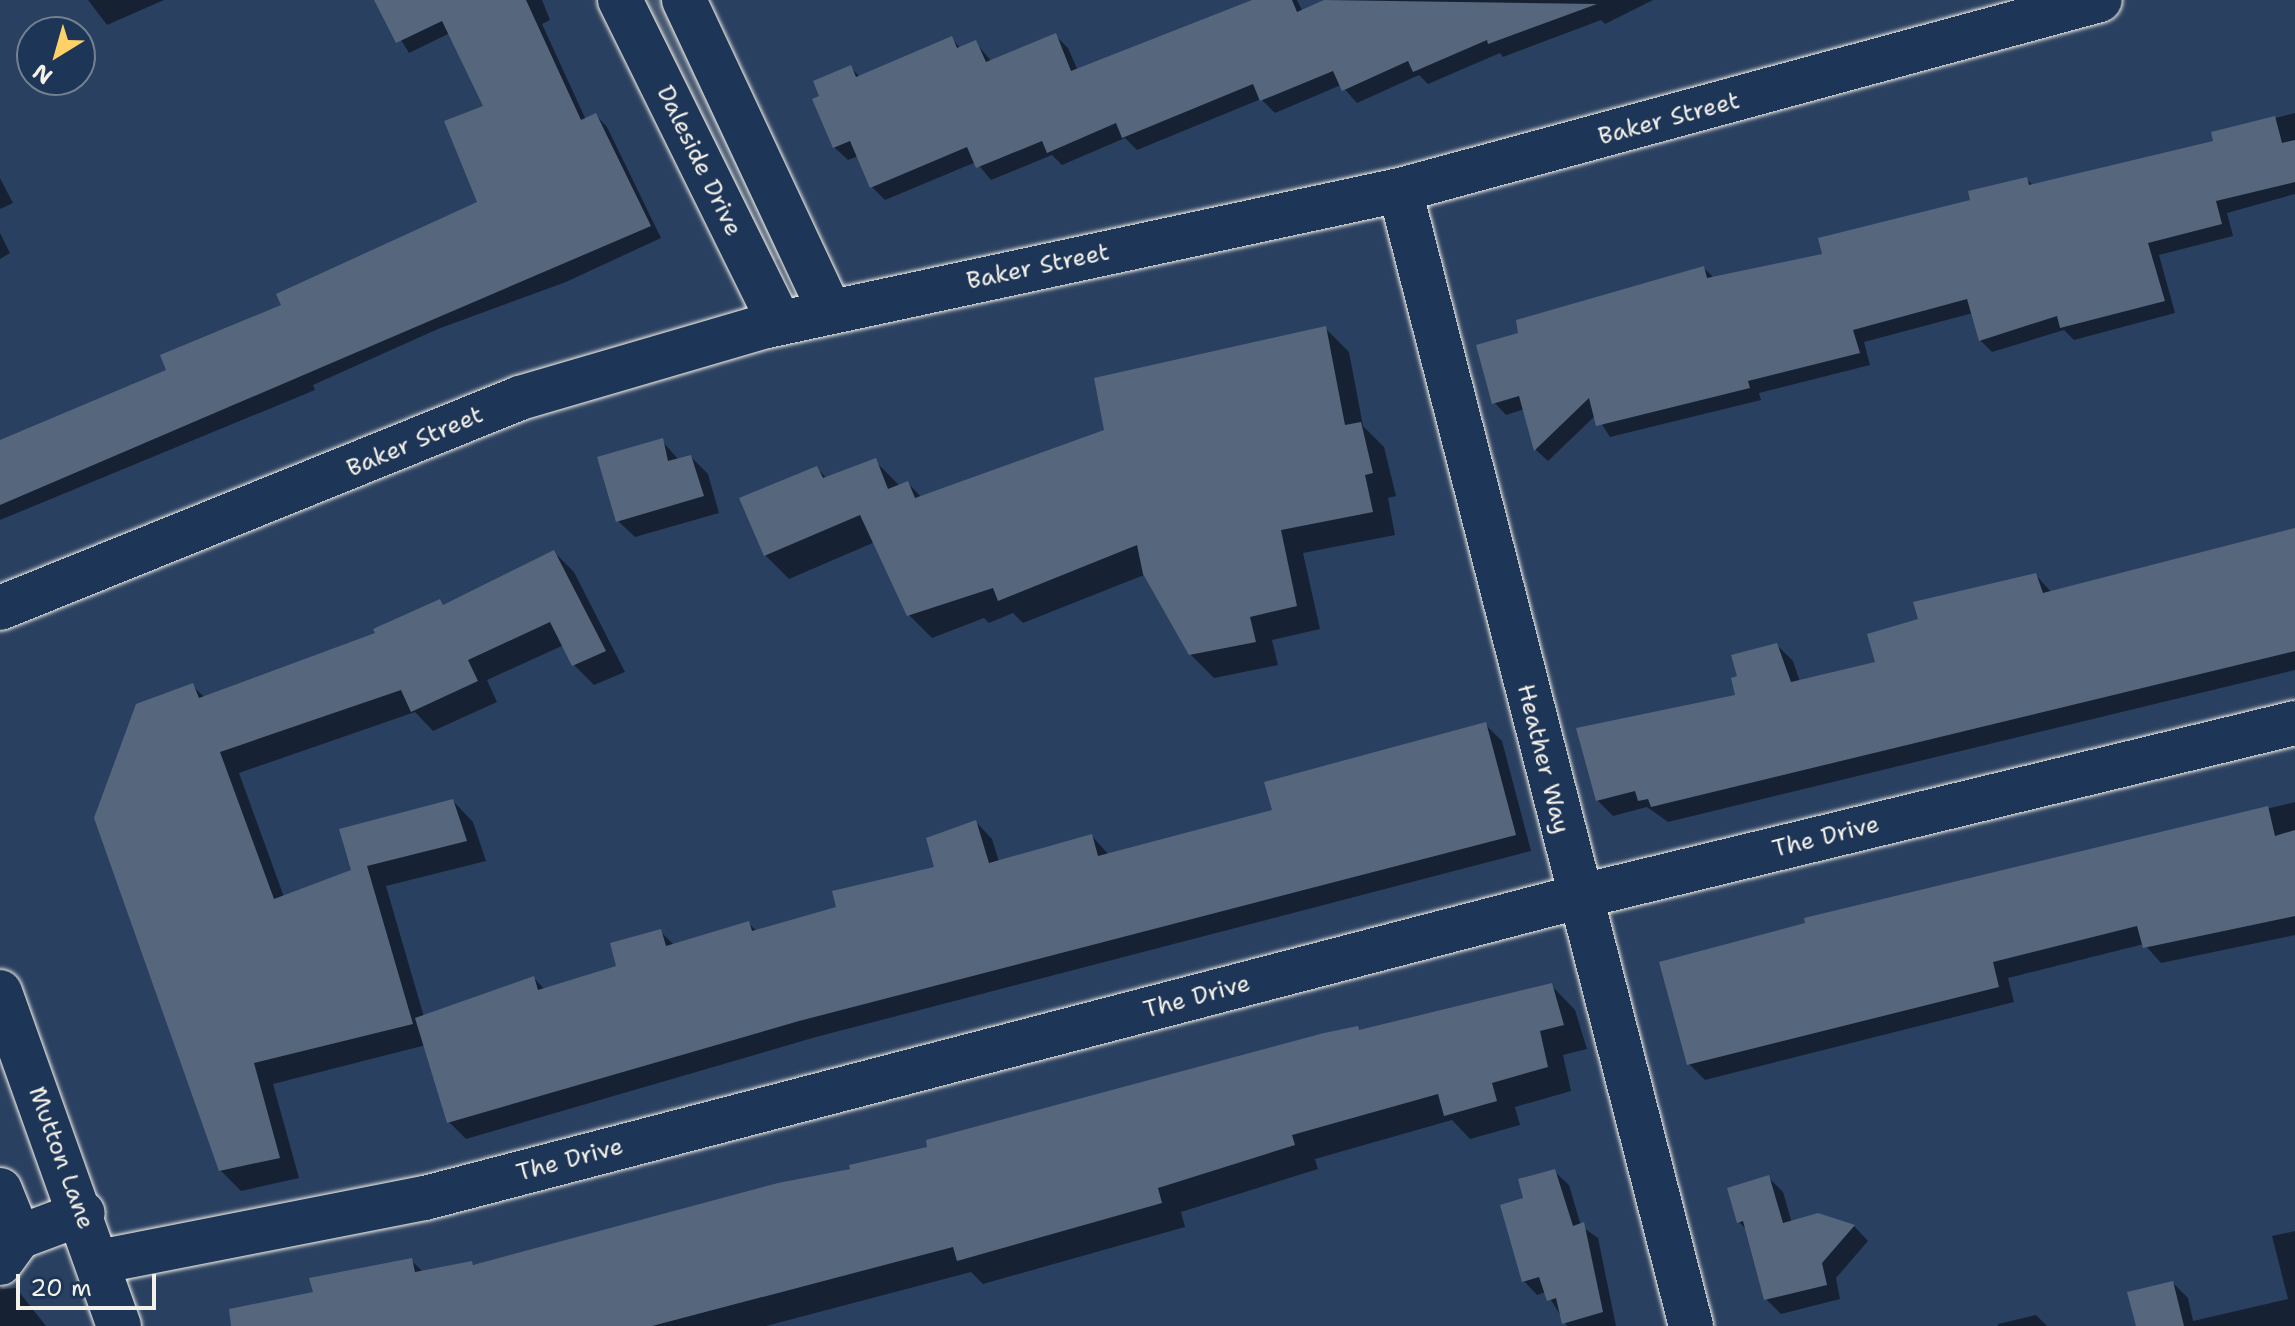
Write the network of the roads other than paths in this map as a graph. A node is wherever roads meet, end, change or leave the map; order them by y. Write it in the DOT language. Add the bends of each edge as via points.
graph roads {
  1 [pos="620,0"];
  2 [pos="684,0"];
  3 [pos="2100,0"];
  4 [pos="1992,15"];
  5 [pos="1400,190"];
  6 [pos="830,312"];
  7 [pos="779,322"];
  8 [pos="0,608"];
  9 [pos="2295,723"];
  10 [pos="1578,897"];
  11 [pos="0,992"];
  12 [pos="0,1190"];
  13 [pos="83,1213"];
  14 [pos="10,1250"];
  15 [pos="98,1262"];
  16 [pos="119,1326"];
  17 [pos="1691,1326"];
  1 -- 7 [label="street, Daleside Drive"];
  2 -- 6 [label="street"];
  3 -- 4 [label="street, Baker Street"];
  4 -- 5 [label="street, Baker Street"];
  5 -- 6 [label="street, Baker Street"];
  5 -- 10 [label="street, Heather Way"];
  6 -- 7 [label="street, Baker Street"];
  7 -- 8 [label="street, Baker Street" via="520,398"];
  9 -- 10 [label="street, The Drive"];
  10 -- 15 [label="street, The Drive" via="425,1198"];
  10 -- 17 [label="street, Heather Way"];
  11 -- 13 [label="street, Mutton Lane"];
  12 -- 14 [label="street"];
  13 -- 14 [label="street"];
  13 -- 15 [label="street, Mutton Lane"];
  15 -- 16 [label="street, Mutton Lane"];
}
